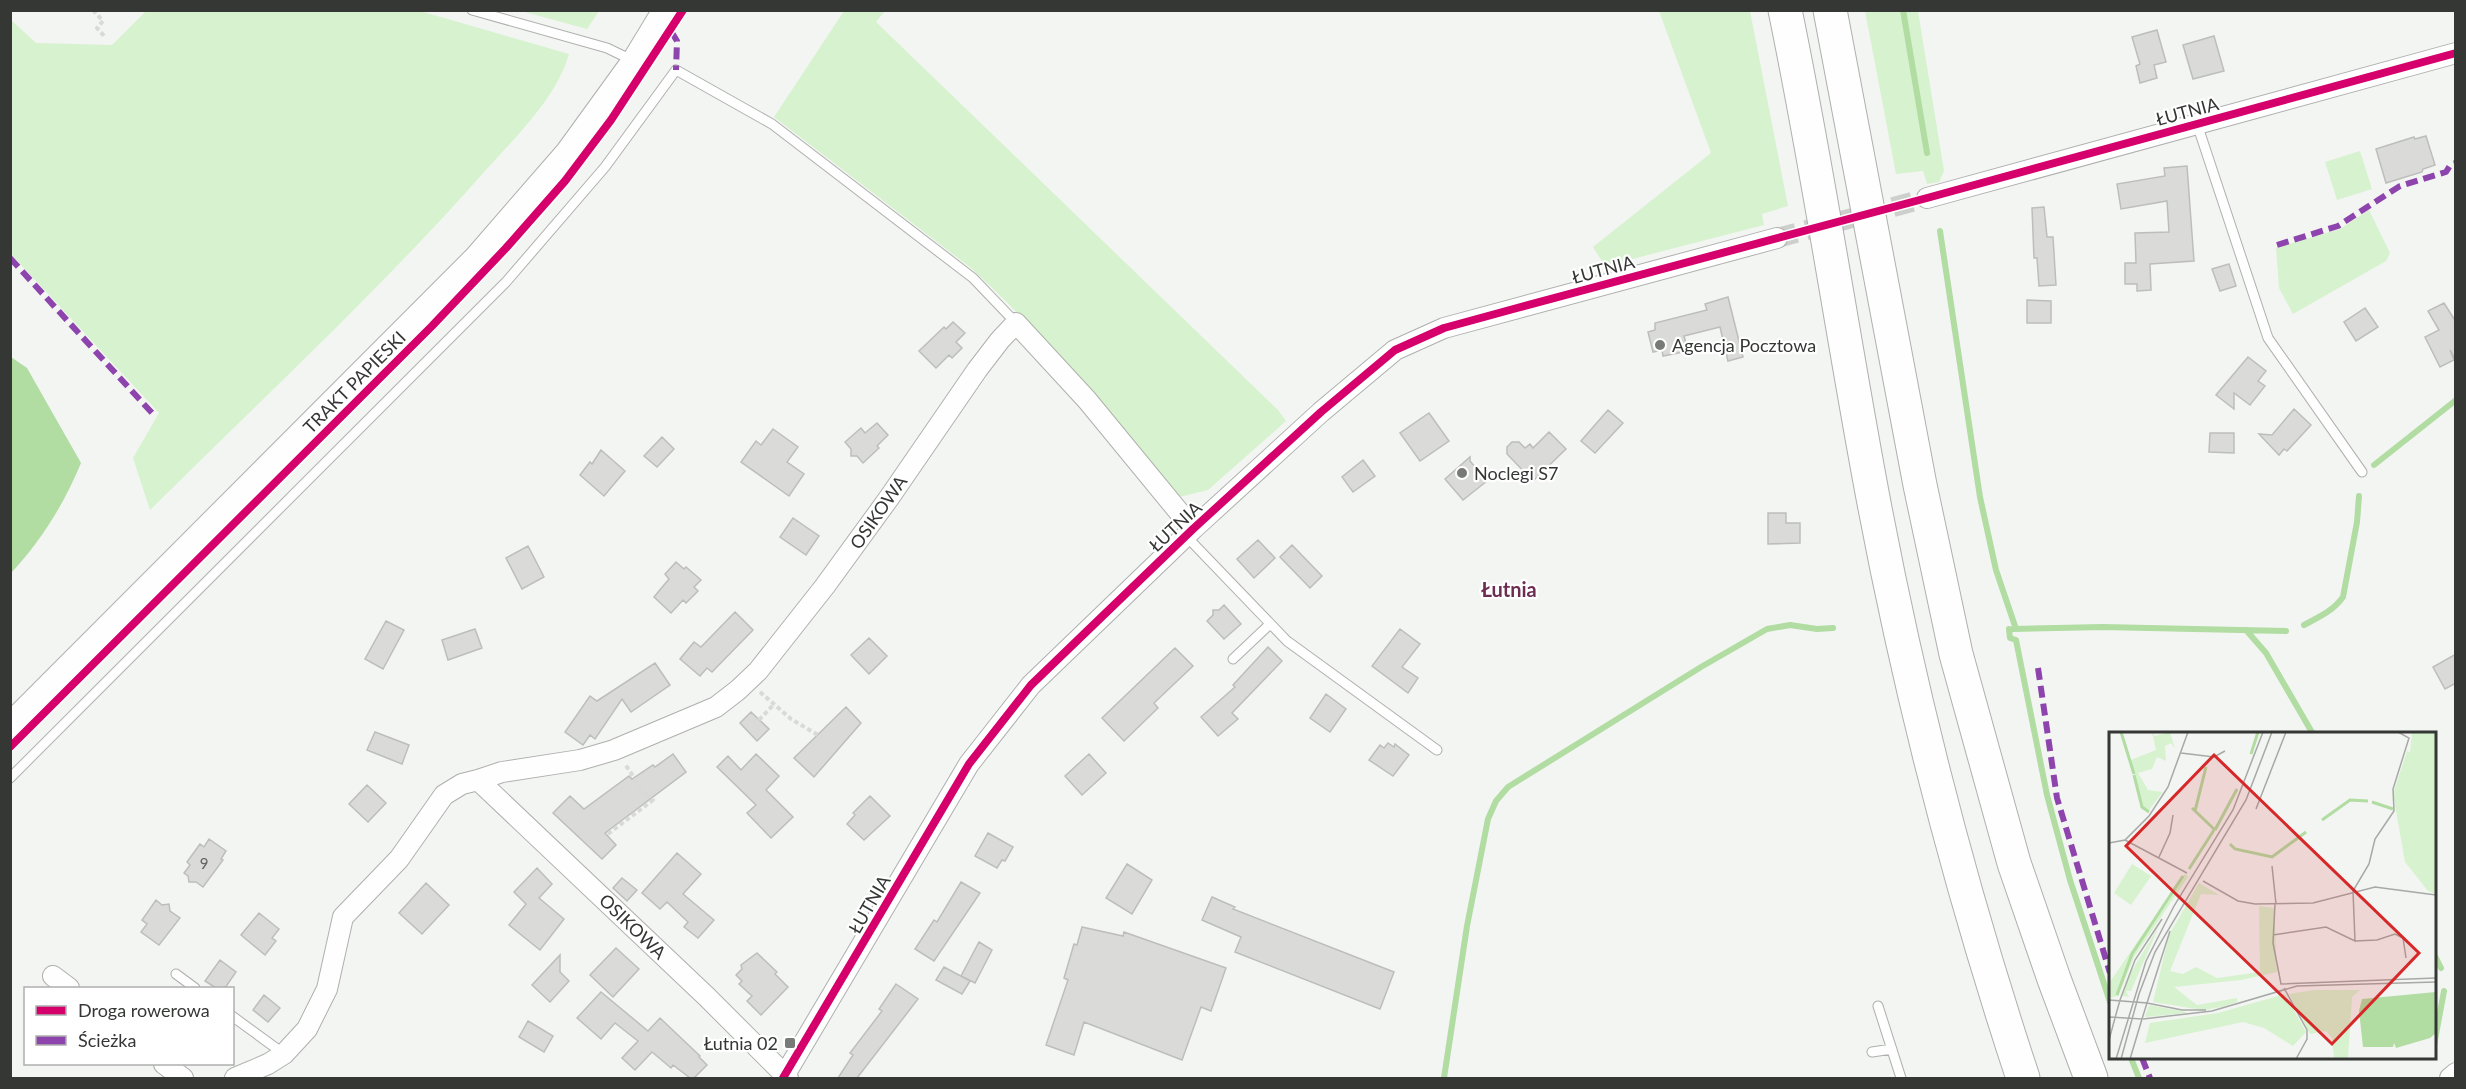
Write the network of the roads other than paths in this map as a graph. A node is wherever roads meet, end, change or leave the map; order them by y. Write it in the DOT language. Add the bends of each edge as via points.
graph roads {
  1 [pos="472,10"];
  2 [pos="665,10"];
  3 [pos="1785,10"];
  4 [pos="1830,10"];
  5 [pos="2456,52"];
  6 [pos="634,61"];
  7 [pos="2197,124"];
  8 [pos="1927,198"];
  9 [pos="1777,238"];
  10 [pos="1016,323"];
  11 [pos="2362,472"];
  12 [pos="1190,533"];
  13 [pos="1269,625"];
  14 [pos="1233,659"];
  15 [pos="10,725"];
  16 [pos="1437,750"];
  17 [pos="10,778"];
  18 [pos="478,780"];
  19 [pos="176,974"];
  20 [pos="194,987"];
  21 [pos="1878,1005"];
  22 [pos="234,1017"];
  23 [pos="1892,1049"];
  24 [pos="1872,1052"];
  25 [pos="284,1054"];
  26 [pos="165,1065"];
  27 [pos="2456,1073"];
  28 [pos="786,1077"];
  29 [pos="183,1078"];
  30 [pos="235,1078"];
  31 [pos="1901,1078"];
  32 [pos="2023,1078"];
  33 [pos="2091,1078"];
  34 [pos="2450,1078"];
  1 -- 6 [label="lane" via="606,48"];
  2 -- 6 [label="street, TRAKT PAPIESKI"];
  3 -- 32 [label="highway" via="1874,503 1922,726 1996,997"];
  4 -- 33 [label="highway" via="1956,654 2014,863"];
  5 -- 7 [label="street, ŁUTNIA"];
  6 -- 15 [label="street, TRAKT PAPIESKI" via="568,152 476,258"];
  7 -- 8 [label="street, ŁUTNIA"];
  7 -- 11 [label="lane" via="2268,338"];
  9 -- 12 [label="street, ŁUTNIA" via="1444,328 1395,350"];
  10 -- 12 [label="street" via="1087,400"];
  10 -- 17 [label="lane" via="973,278 772,124 676,70 606,167 506,282"];
  10 -- 18 [label="street, OSIKOWA" via="977,370 825,586 748,681 716,707 614,750"];
  12 -- 13 [label="lane, ŁUTNIA"];
  12 -- 28 [label="street, ŁUTNIA" via="1031,686 969,764"];
  13 -- 14 [label="lane"];
  13 -- 16 [label="lane, ŁUTNIA"];
  18 -- 25 [label="street, OSIKOWA" via="444,795 399,859 343,917 320,1007 307,1029"];
  18 -- 28 [label="street, OSIKOWA"];
  19 -- 20 [label="lane"];
  21 -- 23 [label="lane"];
  22 -- 25 [label="lane"];
  23 -- 24 [label="lane"];
  23 -- 31 [label="lane"];
  25 -- 30 [label="street, OSIKOWA"];
  26 -- 29 [label="street"];
  27 -- 34 [label="street"];
}
